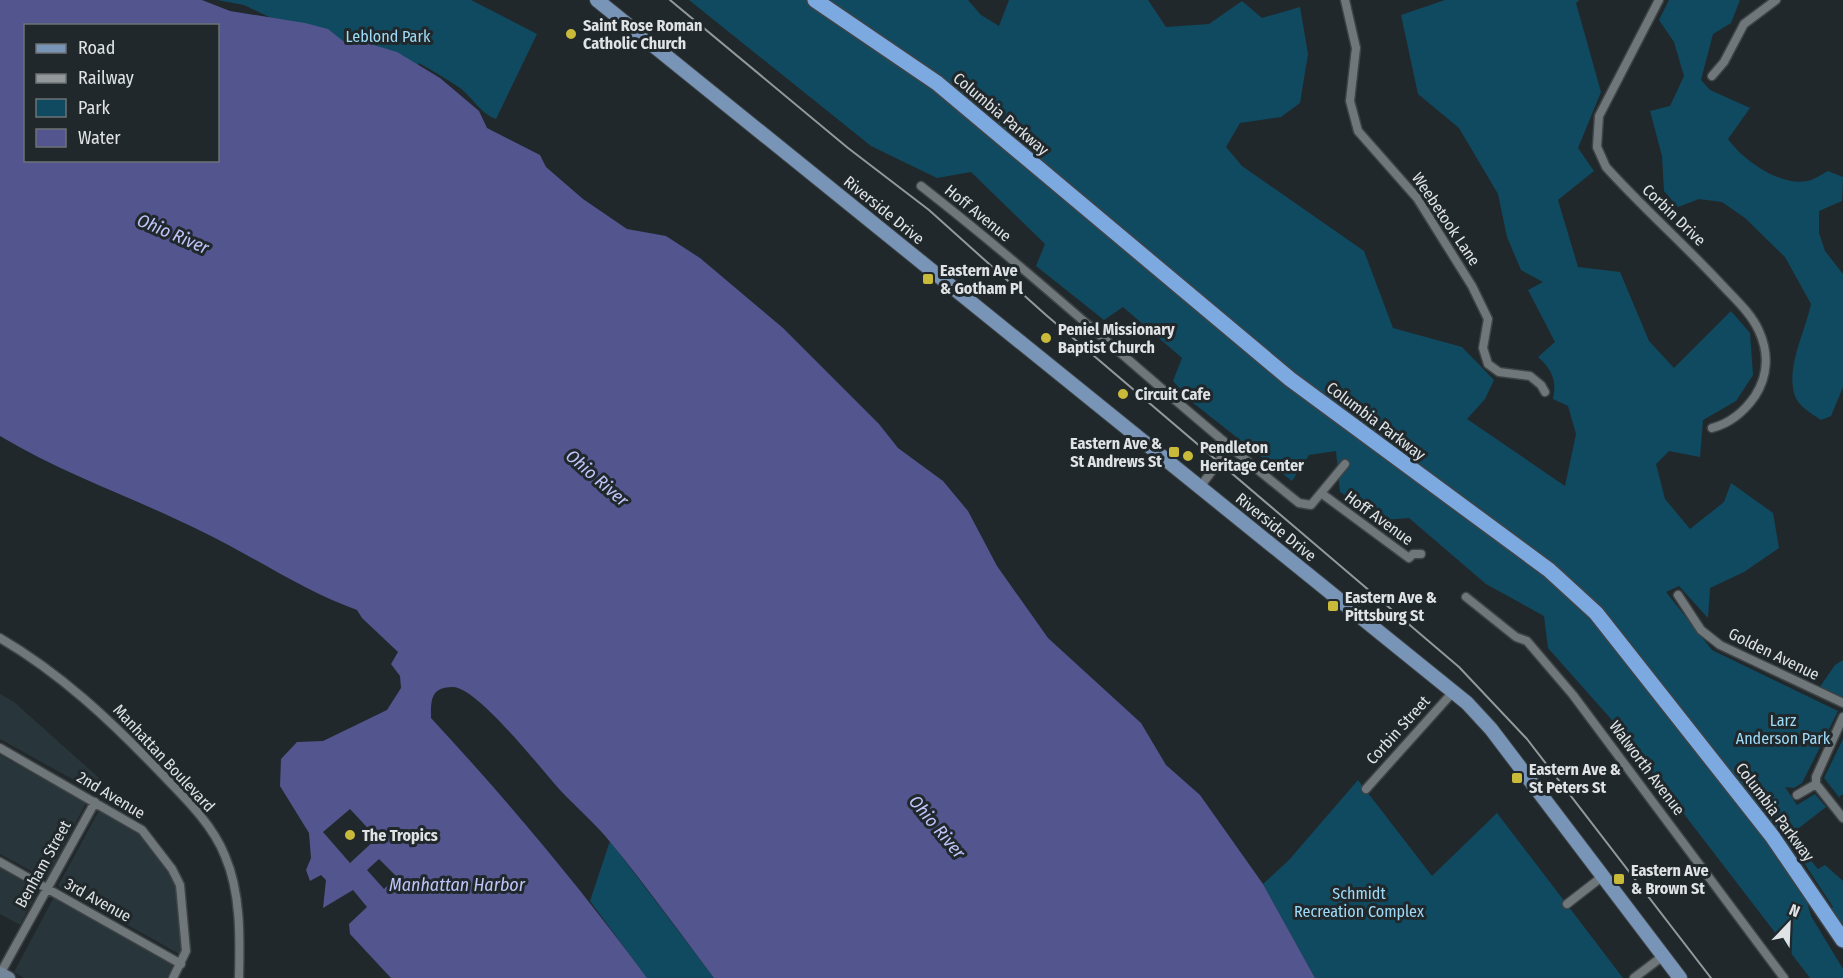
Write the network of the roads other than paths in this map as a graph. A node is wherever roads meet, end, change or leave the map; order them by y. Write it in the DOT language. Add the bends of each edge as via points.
graph roads {
  1 [pos="597,0"];
  2 [pos="815,0"];
  3 [pos="1345,0"];
  4 [pos="1659,0"];
  5 [pos="1776,0"];
  6 [pos="1712,76"];
  7 [pos="921,186"];
  8 [pos="1545,392"];
  9 [pos="1712,428"];
  10 [pos="1229,448"];
  11 [pos="1345,464"];
  12 [pos="1200,487"];
  13 [pos="1320,495"];
  14 [pos="1421,554"];
  15 [pos="1678,595"];
  16 [pos="1466,597"];
  17 [pos="0,638"];
  18 [pos="1453,692"];
  19 [pos="1843,703"];
  20 [pos="1843,717"];
  21 [pos="0,748"];
  22 [pos="1816,784"];
  23 [pos="1366,789"];
  24 [pos="1797,795"];
  25 [pos="95,801"];
  26 [pos="1843,818"];
  27 [pos="0,862"];
  28 [pos="1604,876"];
  29 [pos="46,888"];
  30 [pos="1567,904"];
  31 [pos="1843,940"];
  32 [pos="1663,956"];
  33 [pos="181,964"];
  34 [pos="0,973"];
  35 [pos="9,978"];
  36 [pos="173,978"];
  37 [pos="239,978"];
  38 [pos="1634,978"];
  39 [pos="1680,978"];
  40 [pos="1784,978"];
  1 -- 12 [label="main road, Riverside Drive"];
  2 -- 31 [label="highway, Columbia Parkway" via="937,83 1290,379 1549,570 1581,598 1772,836"];
  3 -- 8 [label="street, Weebetook Lane" via="1356,48 1350,101 1358,131 1417,198 1472,286 1488,319 1483,348 1488,364 1499,372 1530,376"];
  4 -- 9 [label="street, Corbin Drive" via="1603,106 1596,126 1597,147 1606,167 1702,263 1749,314 1760,332 1766,373 1757,392 1736,418"];
  5 -- 6 [label="street" via="1744,24"];
  7 -- 10 [label="street, Hoff Avenue"];
  10 -- 12 [label="street"];
  10 -- 13 [label="street, Hoff Avenue" via="1302,506 1311,505"];
  11 -- 13 [label="street"];
  12 -- 18 [label="main road, Riverside Drive"];
  13 -- 14 [label="street, Hoff Avenue" via="1409,558"];
  15 -- 19 [label="street, Golden Avenue" via="1701,630 1720,645"];
  16 -- 40 [label="street, Walworth Avenue" via="1516,638 1527,641"];
  17 -- 37 [label="street, Manhattan Boulevard" via="52,672 108,719 212,831 235,883"];
  18 -- 23 [label="street, Corbin Street"];
  18 -- 28 [label="main road, Riverside Drive" via="1491,729"];
  20 -- 22 [label="street"];
  21 -- 25 [label="street, 2nd Avenue"];
  22 -- 24 [label="street"];
  22 -- 26 [label="street"];
  25 -- 29 [label="street, Benham Street"];
  25 -- 33 [label="street, 2nd Avenue" via="142,830 172,869 180,893 186,951"];
  27 -- 29 [label="street, 3rd Avenue"];
  28 -- 30 [label="street"];
  28 -- 32 [label="main road, Riverside Drive"];
  29 -- 33 [label="street, 3rd Avenue"];
  29 -- 34 [label="street, Benham Street"];
  32 -- 38 [label="street"];
  32 -- 39 [label="main road, Riverside Drive"];
  33 -- 36 [label="street"];
  34 -- 35 [label="street"];
}
